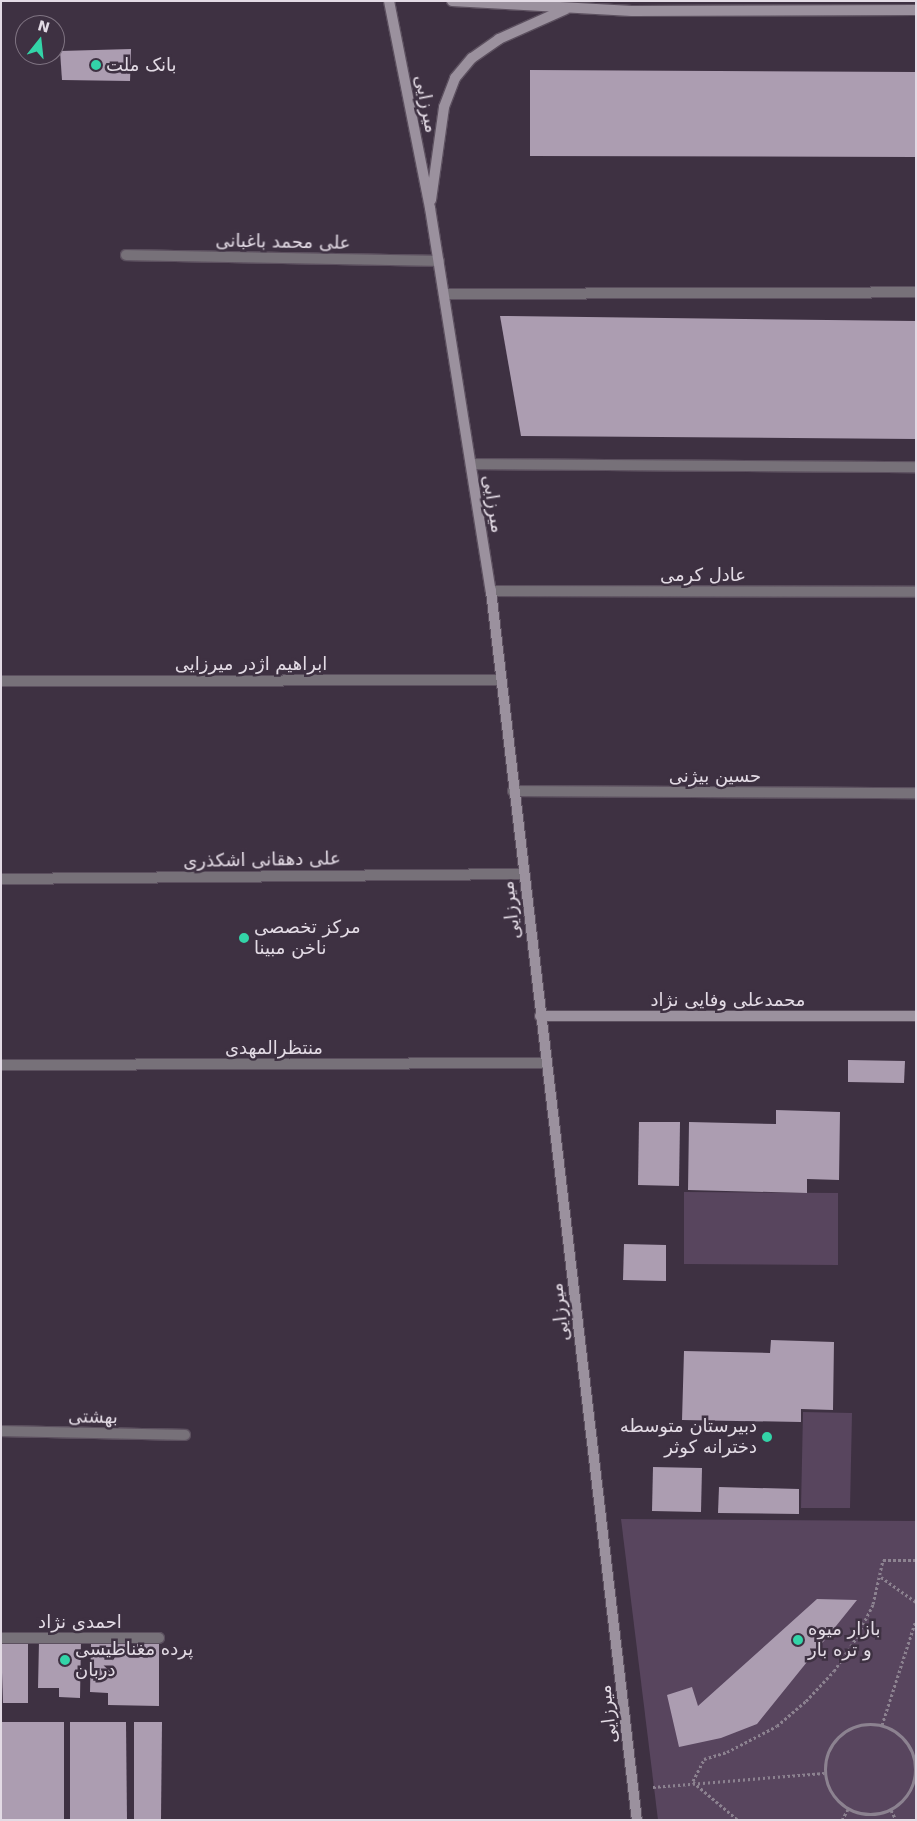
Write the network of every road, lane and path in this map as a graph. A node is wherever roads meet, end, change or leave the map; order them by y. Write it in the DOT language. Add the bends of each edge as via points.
graph roads {
  1 [pos="389,1"];
  2 [pos="452,1"];
  3 [pos="582,1"];
  4 [pos="569,8"];
  5 [pos="601,9"];
  6 [pos="916,10"];
  7 [pos="430,208"];
  8 [pos="126,255"];
  9 [pos="438,261"];
  10 [pos="916,292"];
  11 [pos="444,294"];
  12 [pos="471,464"];
  13 [pos="916,467"];
  14 [pos="491,591"];
  15 [pos="916,592"];
  16 [pos="500,680"];
  17 [pos="1,681"];
  18 [pos="513,792"];
  19 [pos="916,792"];
  20 [pos="523,874"];
  21 [pos="1,879"];
  22 [pos="540,1016"];
  23 [pos="916,1016"];
  24 [pos="546,1063"];
  25 [pos="1,1066"];
  26 [pos="1,1431"];
  27 [pos="185,1435"];
  28 [pos="916,1560"];
  29 [pos="881,1577"];
  30 [pos="916,1602"];
  31 [pos="916,1620"];
  32 [pos="1,1638"];
  33 [pos="159,1638"];
  34 [pos="882,1725"];
  35 [pos="824,1773"];
  36 [pos="693,1781"];
  37 [pos="914,1787"];
  38 [pos="633,1789"];
  39 [pos="848,1809"];
  40 [pos="891,1810"];
  41 [pos="637,1820"];
  42 [pos="738,1820"];
  43 [pos="842,1820"];
  44 [pos="896,1820"];
  1 -- 7 [label="main road, میرزایی"];
  2 -- 4 [label="main road"];
  3 -- 5 [label="main road"];
  4 -- 5 [label="main road"];
  4 -- 7 [label="main road" via="499,39 472,58 455,78 444,107"];
  5 -- 6 [label="main road" via="756,12"];
  7 -- 9 [label="main road, میرزایی"];
  8 -- 9 [label="street, علی محمد باغبانی"];
  9 -- 11 [label="main road, میرزایی"];
  10 -- 11 [label="street"];
  11 -- 12 [label="main road, میرزایی"];
  12 -- 13 [label="street"];
  12 -- 14 [label="main road, میرزایی"];
  14 -- 15 [label="street, عادل کرمی"];
  14 -- 16 [label="main road, میرزایی"];
  16 -- 17 [label="street, ابراهیم اژدر میرزایی"];
  16 -- 18 [label="main road, میرزایی"];
  18 -- 19 [label="street, حسین بیژنی"];
  18 -- 20 [label="main road, میرزایی"];
  20 -- 21 [label="street, علی دهقانی اشکذری"];
  20 -- 22 [label="main road, میرزایی"];
  22 -- 23 [label="main road, محمدعلی وفایی نژاد"];
  22 -- 24 [label="main road, میرزایی"];
  24 -- 25 [label="street, منتظرالمهدی"];
  24 -- 38 [label="main road, میرزایی"];
  26 -- 27 [label="street, بهشتی"];
  28 -- 29 [label="path" via="883,1560"];
  29 -- 30 [label="path"];
  29 -- 36 [label="path" via="873,1604 856,1638 834,1671 777,1726 727,1752 704,1759"];
  31 -- 34 [label="path"];
  32 -- 33 [label="street, احمدی نژاد"];
  34 -- 35 [label="path" via="853,1726 840,1734 825,1759"];
  34 -- 37 [label="path" via="908,1743 915,1765"];
  35 -- 36 [label="path"];
  35 -- 39 [label="path" via="836,1800"];
  36 -- 38 [label="path"];
  36 -- 42 [label="path"];
  37 -- 40 [label="path"];
  38 -- 41 [label="main road, میرزایی"];
  39 -- 40 [label="path" via="862,1814"];
  39 -- 43 [label="path"];
  40 -- 44 [label="path"];
}
